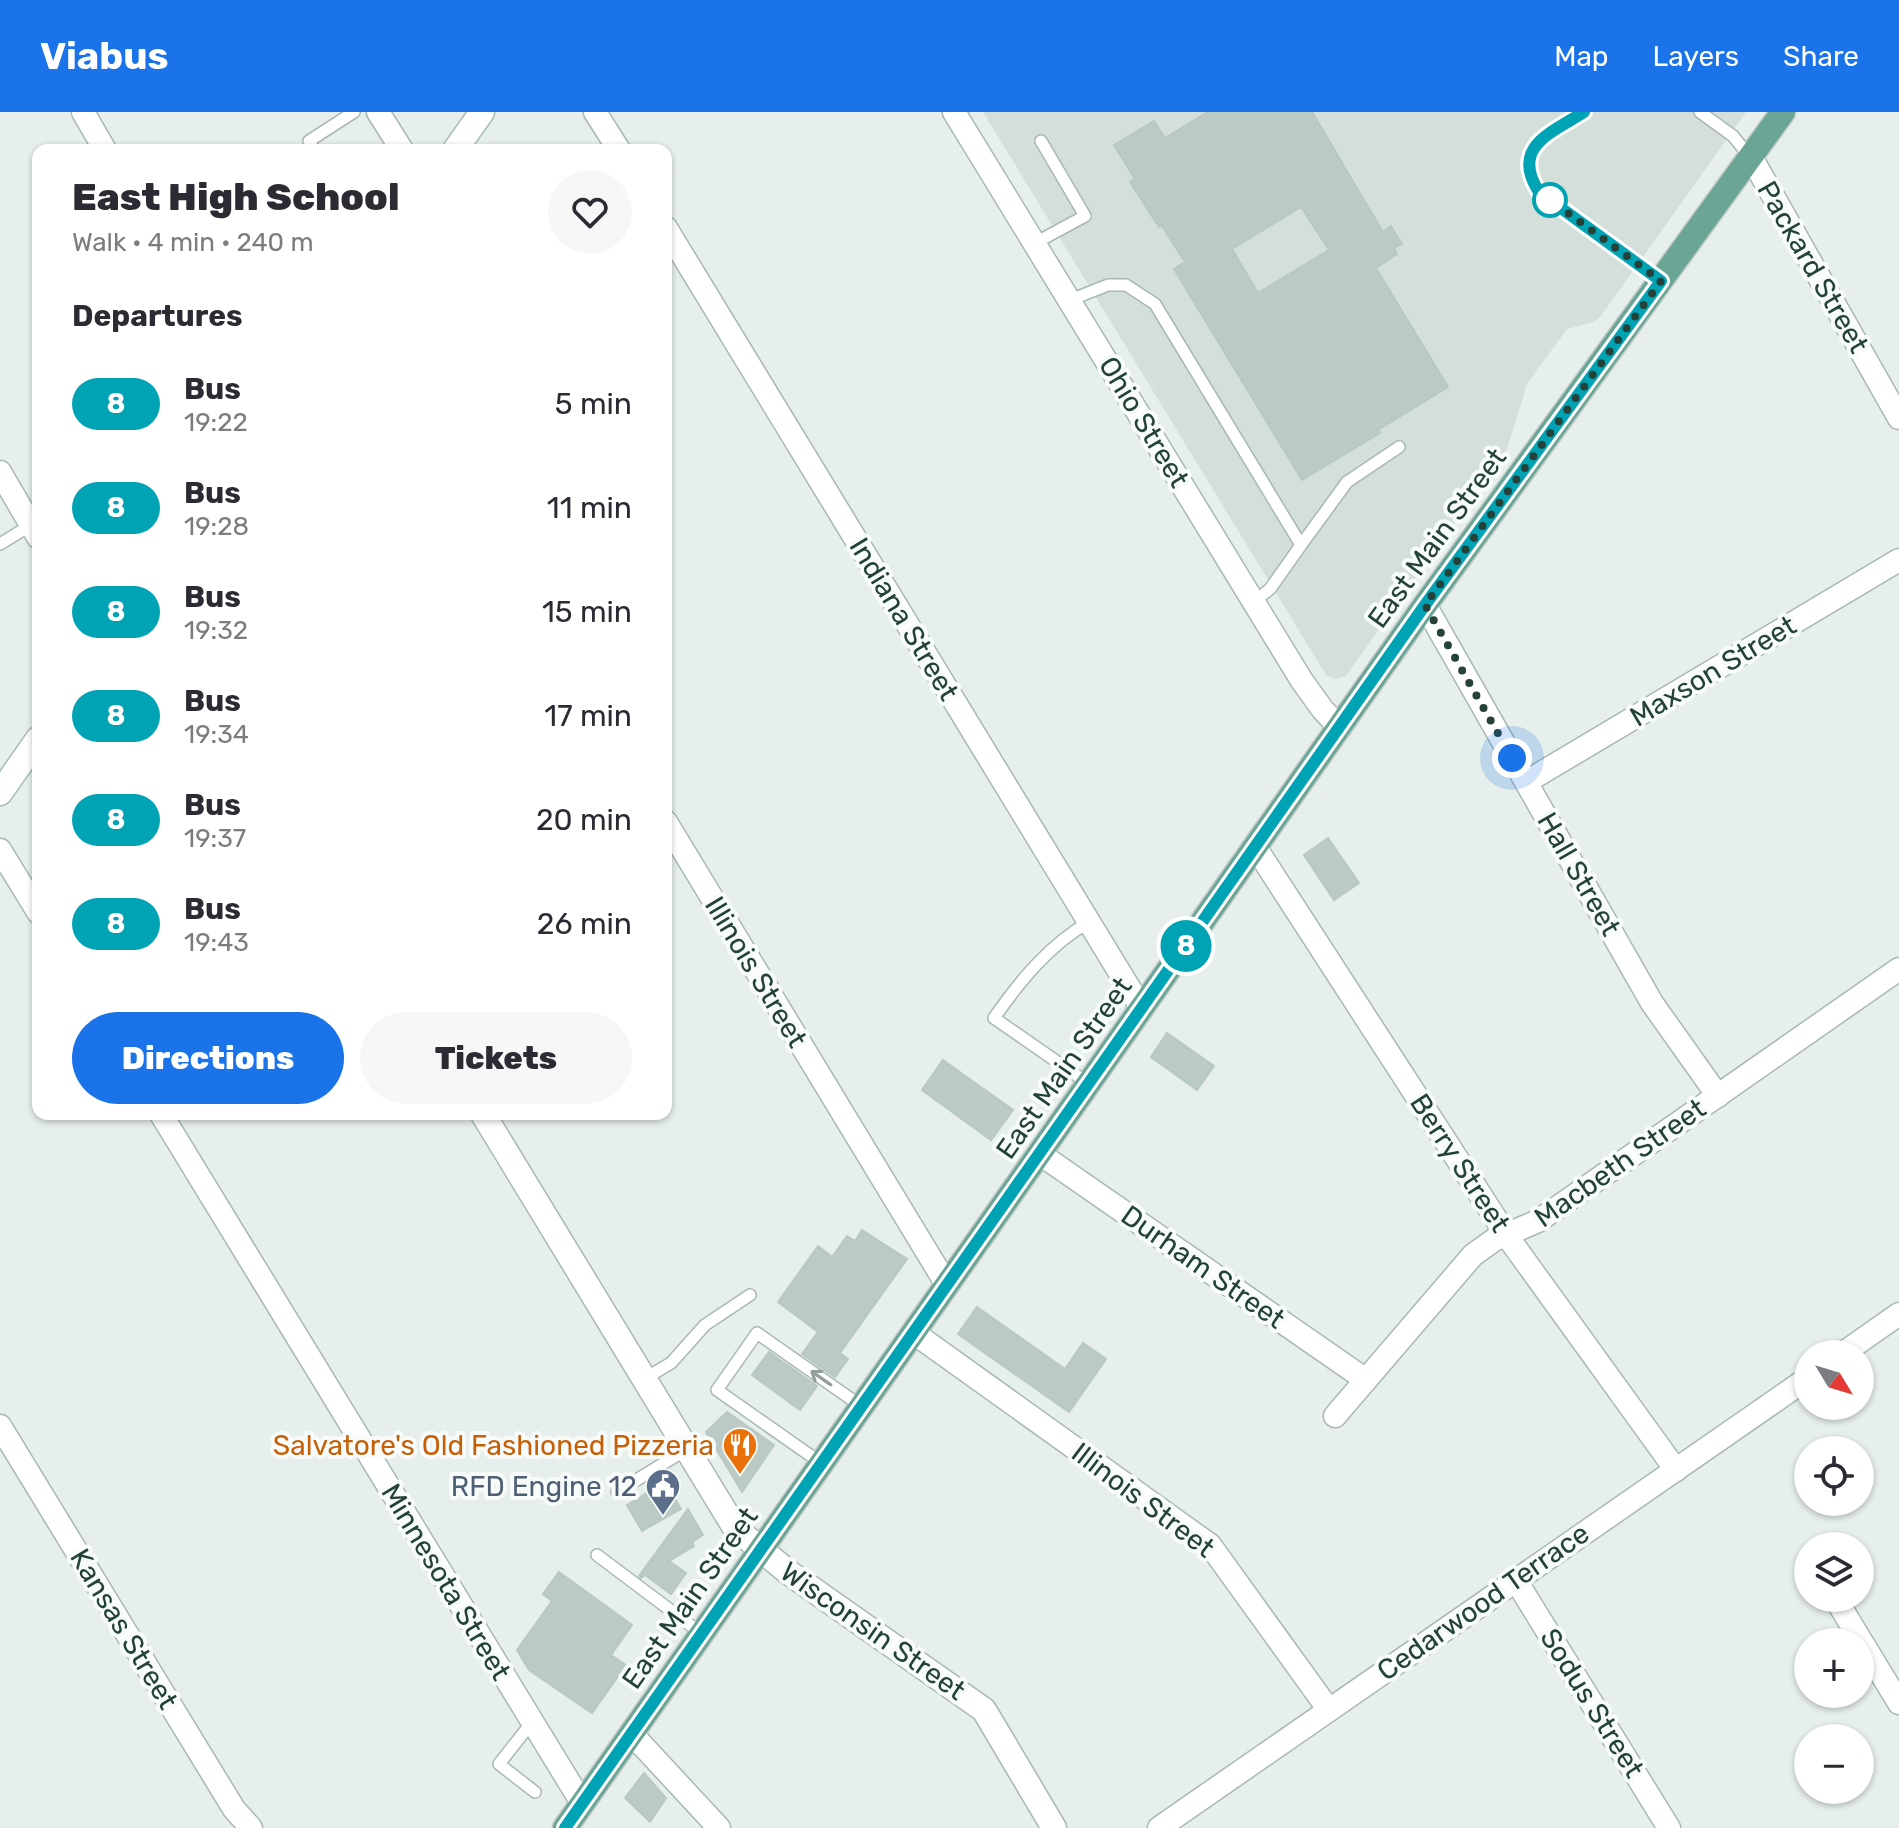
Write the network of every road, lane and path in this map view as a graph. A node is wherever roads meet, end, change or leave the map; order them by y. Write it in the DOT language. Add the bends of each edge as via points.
graph roads {
  1 [pos="83,112"];
  2 [pos="354,112"];
  3 [pos="378,112"];
  4 [pos="482,112"];
  5 [pos="595,112"];
  6 [pos="954,112"];
  7 [pos="1584,112"];
  8 [pos="1700,112"];
  9 [pos="1783,112"];
  10 [pos="1041,141"];
  11 [pos="102,144"];
  12 [pos="311,144"];
  13 [pos="398,144"];
  14 [pos="459,144"];
  15 [pos="615,144"];
  16 [pos="1751,157"];
  17 [pos="672,238"];
  18 [pos="1035,243"];
  19 [pos="1661,281"];
  20 [pos="1070,300"];
  21 [pos="1899,418"];
  22 [pos="1399,447"];
  23 [pos="0,472"];
  24 [pos="32,528"];
  25 [pos="32,532"];
  26 [pos="0,544"];
  27 [pos="1301,545"];
  28 [pos="1899,560"];
  29 [pos="1253,602"];
  30 [pos="1425,605"];
  31 [pos="1340,728"];
  32 [pos="32,748"];
  33 [pos="1526,782"];
  34 [pos="0,793"];
  35 [pos="672,832"];
  36 [pos="1256,848"];
  37 [pos="0,850"];
  38 [pos="32,902"];
  39 [pos="1089,922"];
  40 [pos="1899,969"];
  41 [pos="1142,1009"];
  42 [pos="1090,1084"];
  43 [pos="1718,1096"];
  44 [pos="165,1120"];
  45 [pos="487,1120"];
  46 [pos="1040,1154"];
  47 [pos="1507,1236"];
  48 [pos="947,1285"];
  49 [pos="750,1295"];
  50 [pos="1899,1314"];
  51 [pos="914,1333"];
  52 [pos="1862,1340"];
  53 [pos="644,1379"];
  54 [pos="1366,1380"];
  55 [pos="1794,1388"];
  56 [pos="862,1406"];
  57 [pos="1335,1416"];
  58 [pos="0,1426"];
  59 [pos="687,1449"];
  60 [pos="821,1463"];
  61 [pos="1676,1470"];
  62 [pos="617,1492"];
  63 [pos="760,1551"];
  64 [pos="597,1555"];
  65 [pos="1515,1579"];
  66 [pos="1844,1612"];
  67 [pos="702,1634"];
  68 [pos="1899,1703"];
  69 [pos="1329,1710"];
  70 [pos="532,1722"];
  71 [pos="631,1733"];
  72 [pos="535,1792"];
  73 [pos="582,1803"];
  74 [pos="251,1828"];
  75 [pos="565,1828"];
  76 [pos="719,1828"];
  77 [pos="1054,1828"];
  78 [pos="1159,1828"];
  79 [pos="1669,1828"];
  1 -- 11 [label="street"];
  2 -- 12 [label="lane"];
  3 -- 13 [label="street"];
  4 -- 14 [label="street"];
  5 -- 15 [label="street"];
  6 -- 18 [label="street, Ohio Street"];
  7 -- 19 [label="lane" via="1539,140 1528,161 1529,176 1539,192"];
  8 -- 16 [label="lane"];
  9 -- 16 [label="main road, East Main Street"];
  10 -- 18 [label="lane" via="1085,216"];
  16 -- 19 [label="main road, East Main Street"];
  16 -- 21 [label="street, Packard Street"];
  17 -- 39 [label="street, Indiana Street"];
  18 -- 20 [label="street, Ohio Street"];
  19 -- 30 [label="main road, East Main Street"];
  20 -- 27 [label="lane" via="1108,285 1126,285 1155,304"];
  20 -- 29 [label="street, Ohio Street"];
  22 -- 27 [label="lane" via="1347,482"];
  23 -- 24 [label="street"];
  25 -- 26 [label="lane"];
  27 -- 29 [label="lane" via="1270,589"];
  28 -- 33 [label="street, Maxson Street"];
  29 -- 31 [label="street, Ohio Street" via="1312,696"];
  30 -- 31 [label="main road, East Main Street"];
  30 -- 33 [label="street, Hall Street"];
  31 -- 36 [label="main road, East Main Street"];
  32 -- 34 [label="street"];
  33 -- 43 [label="street, Hall Street" via="1652,1003"];
  35 -- 48 [label="street, Illinois Street"];
  36 -- 41 [label="main road, East Main Street"];
  36 -- 47 [label="street, Berry Street"];
  37 -- 38 [label="street"];
  39 -- 41 [label="street, Indiana Street"];
  39 -- 42 [label="lane" via="1023,978 994,1018"];
  40 -- 43 [label="street, Macbeth Street"];
  41 -- 42 [label="main road, East Main Street"];
  42 -- 46 [label="main road, East Main Street"];
  43 -- 47 [label="street, Macbeth Street" via="1538,1221"];
  44 -- 70 [label="street, Minnesota Street"];
  45 -- 53 [label="street, Wisconsin Street"];
  46 -- 48 [label="main road, East Main Street"];
  46 -- 54 [label="street, Durham Street"];
  47 -- 54 [label="street, Macbeth Street" via="1473,1255"];
  47 -- 61 [label="street, Berry Street"];
  48 -- 51 [label="main road, East Main Street"];
  49 -- 53 [label="lane" via="705,1325 671,1363"];
  50 -- 52 [label="street"];
  51 -- 56 [label="main road, East Main Street"];
  51 -- 69 [label="street, Illinois Street" via="1210,1545"];
  53 -- 59 [label="street, Wisconsin Street"];
  54 -- 57 [label="street, Macbeth Street"];
  55 -- 61 [label="street, Cedarwood Terrace"];
  56 -- 60 [label="main road, East Main Street"];
  56 -- 60 [label="lane, one-way" via="757,1333 717,1390"];
  58 -- 74 [label="street, Kansas Street" via="234,1809"];
  59 -- 62 [label="lane"];
  59 -- 63 [label="street, Wisconsin Street" via="735,1528"];
  60 -- 63 [label="main road, East Main Street"];
  61 -- 65 [label="street, Cedarwood Terrace"];
  63 -- 67 [label="main road, East Main Street"];
  63 -- 77 [label="street, Wisconsin Street" via="984,1710"];
  64 -- 67 [label="lane"];
  65 -- 69 [label="street, Cedarwood Terrace"];
  65 -- 79 [label="street, Sodus Street"];
  66 -- 68 [label="street"];
  67 -- 71 [label="main road, East Main Street"];
  69 -- 78 [label="street, Cedarwood Terrace"];
  70 -- 72 [label="lane" via="499,1764"];
  70 -- 73 [label="street, Minnesota Street"];
  71 -- 73 [label="main road, East Main Street"];
  71 -- 76 [label="street"];
  73 -- 75 [label="main road, East Main Street"];
}
